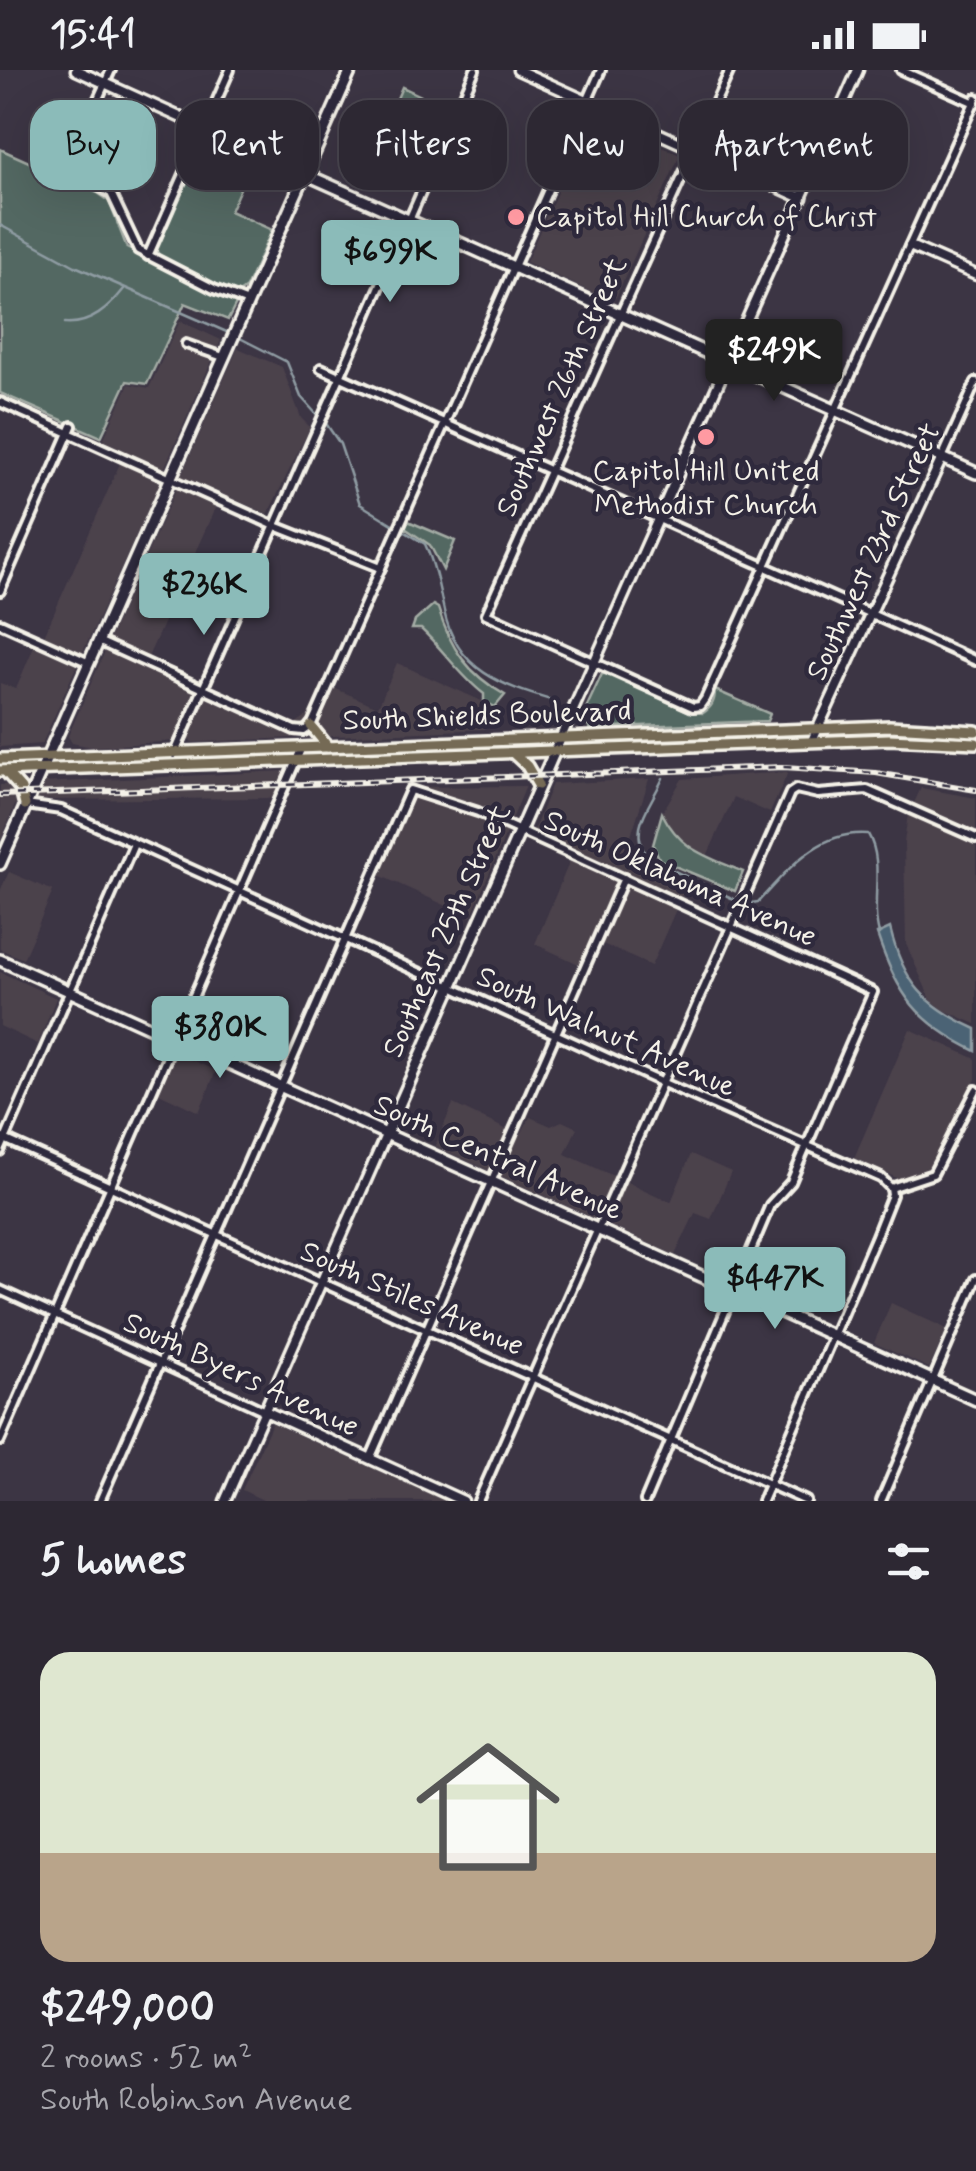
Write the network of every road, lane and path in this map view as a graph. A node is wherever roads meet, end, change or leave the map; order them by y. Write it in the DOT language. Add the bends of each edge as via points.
graph roads {
  1 [pos="76,70"];
  2 [pos="110,70"];
  3 [pos="230,70"];
  4 [pos="351,70"];
  5 [pos="475,70"];
  6 [pos="518,70"];
  7 [pos="601,70"];
  8 [pos="730,70"];
  9 [pos="858,70"];
  10 [pos="900,70"];
  11 [pos="105,83"];
  12 [pos="217,100"];
  13 [pos="584,100"];
  14 [pos="589,100"];
  15 [pos="716,100"];
  16 [pos="975,101"];
  17 [pos="176,115"];
  18 [pos="319,142"];
  19 [pos="319,180"];
  20 [pos="679,180"];
  21 [pos="177,190"];
  22 [pos="298,190"];
  23 [pos="548,190"];
  24 [pos="784,190"];
  25 [pos="802,198"];
  26 [pos="408,220"];
  27 [pos="910,246"];
  28 [pos="148,256"];
  29 [pos="513,268"];
  30 [pos="976,275"];
  31 [pos="248,302"];
  32 [pos="619,314"];
  33 [pos="186,344"];
  34 [pos="225,353"];
  35 [pos="728,362"];
  36 [pos="320,368"];
  37 [pos="338,376"];
  38 [pos="976,382"];
  39 [pos="0,402"];
  40 [pos="836,411"];
  41 [pos="444,424"];
  42 [pos="70,429"];
  43 [pos="942,458"];
  44 [pos="550,471"];
  45 [pos="976,474"];
  46 [pos="170,478"];
  47 [pos="658,519"];
  48 [pos="273,525"];
  49 [pos="766,567"];
  50 [pos="381,568"];
  51 [pos="0,591"];
  52 [pos="872,614"];
  53 [pos="0,623"];
  54 [pos="97,640"];
  55 [pos="976,661"];
  56 [pos="87,662"];
  57 [pos="594,662"];
  58 [pos="202,687"];
  59 [pos="311,726"];
  60 [pos="818,728"];
  61 [pos="976,732"];
  62 [pos="561,738"];
  63 [pos="434,742"];
  64 [pos="812,742"];
  65 [pos="976,743"];
  66 [pos="302,747"];
  67 [pos="328,747"];
  68 [pos="176,751"];
  69 [pos="553,751"];
  70 [pos="513,753"];
  71 [pos="435,756"];
  72 [pos="46,757"];
  73 [pos="0,758"];
  74 [pos="297,760"];
  75 [pos="170,766"];
  76 [pos="40,770"];
  77 [pos="2,771"];
  78 [pos="538,785"];
  79 [pos="25,805"];
  80 [pos="518,831"];
  81 [pos="976,838"];
  82 [pos="134,844"];
  83 [pos="0,864"];
  84 [pos="624,878"];
  85 [pos="239,891"];
  86 [pos="730,926"];
  87 [pos="345,939"];
  88 [pos="0,960"];
  89 [pos="450,987"];
  90 [pos="70,992"];
  91 [pos="556,1034"];
  92 [pos="175,1039"];
  93 [pos="661,1082"];
  94 [pos="280,1087"];
  95 [pos="976,1090"];
  96 [pos="386,1134"];
  97 [pos="3,1138"];
  98 [pos="807,1146"];
  99 [pos="0,1151"];
  100 [pos="492,1182"];
  101 [pos="111,1187"];
  102 [pos="891,1188"];
  103 [pos="596,1230"];
  104 [pos="216,1234"];
  105 [pos="976,1280"];
  106 [pos="322,1282"];
  107 [pos="0,1290"];
  108 [pos="734,1292"];
  109 [pos="54,1315"];
  110 [pos="427,1330"];
  111 [pos="832,1336"];
  112 [pos="160,1362"];
  113 [pos="532,1378"];
  114 [pos="932,1381"];
  115 [pos="976,1400"];
  116 [pos="265,1411"];
  117 [pos="670,1440"];
  118 [pos="0,1441"];
  119 [pos="370,1459"];
  120 [pos="769,1485"];
  121 [pos="100,1501"];
  122 [pos="226,1501"];
  123 [pos="464,1501"];
  124 [pos="478,1501"];
  125 [pos="645,1501"];
  126 [pos="762,1501"];
  127 [pos="806,1501"];
  128 [pos="881,1501"];
  1 -- 11 [label="street"];
  2 -- 11 [label="street"];
  3 -- 12 [label="street"];
  4 -- 18 [label="main road"];
  5 -- 26 [label="street"];
  6 -- 13 [label="street"];
  7 -- 14 [label="street"];
  8 -- 15 [label="street, Southwest 26th Street"];
  9 -- 25 [label="street, Southeast 25th Street"];
  10 -- 16 [label="street"];
  11 -- 17 [label="street"];
  11 -- 28 [label="street" via="72,170 111,193 133,244"];
  16 -- 27 [label="street"];
  19 -- 26 [label="main road"];
  20 -- 32 [label="street, Southwest 26th Street"];
  21 -- 28 [label="street"];
  22 -- 31 [label="main road"];
  23 -- 29 [label="street"];
  24 -- 25 [label="street"];
  25 -- 35 [label="street, Southeast 25th Street"];
  26 -- 29 [label="main road"];
  26 -- 37 [label="street"];
  27 -- 30 [label="street"];
  27 -- 40 [label="street"];
  28 -- 31 [label="street"];
  29 -- 32 [label="main road"];
  29 -- 41 [label="street"];
  31 -- 34 [label="main road"];
  32 -- 35 [label="main road"];
  32 -- 44 [label="street, Southwest 26th Street"];
  33 -- 34 [label="street"];
  34 -- 46 [label="main road"];
  35 -- 40 [label="main road"];
  35 -- 47 [label="street, Southeast 25th Street"];
  36 -- 37 [label="street"];
  37 -- 41 [label="street"];
  37 -- 48 [label="street"];
  38 -- 43 [label="street, Southwest 23rd Street"];
  39 -- 42 [label="street"];
  40 -- 43 [label="main road"];
  40 -- 49 [label="street"];
  41 -- 44 [label="street"];
  41 -- 50 [label="street"];
  42 -- 46 [label="street"];
  42 -- 51 [label="street"];
  43 -- 45 [label="main road"];
  43 -- 52 [label="street, Southwest 23rd Street"];
  44 -- 47 [label="street"];
  44 -- 57 [label="street, Southwest 26th Street" via="486,614"];
  46 -- 48 [label="street"];
  46 -- 54 [label="main road"];
  47 -- 49 [label="street"];
  47 -- 57 [label="street, Southeast 25th Street"];
  48 -- 50 [label="street"];
  48 -- 58 [label="street"];
  49 -- 52 [label="street"];
  49 -- 57 [label="street" via="700,706"];
  50 -- 59 [label="street"];
  52 -- 55 [label="street"];
  52 -- 60 [label="street, Southwest 23rd Street"];
  53 -- 56 [label="street"];
  54 -- 56 [label="main road"];
  54 -- 58 [label="street"];
  56 -- 72 [label="main road"];
  57 -- 62 [label="street, Southeast 25th Street"];
  58 -- 59 [label="street" via="297,731"];
  58 -- 68 [label="street"];
  59 -- 67 [label="main road"];
  60 -- 61 [label="main road, South Shields Boulevard"];
  60 -- 62 [label="main road, South Shields Boulevard"];
  60 -- 64 [label="street, Southwest 23rd Street"];
  62 -- 63 [label="main road, South Shields Boulevard"];
  62 -- 69 [label="main road, Southeast 25th Street"];
  63 -- 67 [label="main road, South Shields Boulevard"];
  63 -- 71 [label="main road"];
  64 -- 65 [label="main road, South Shields Boulevard"];
  64 -- 69 [label="main road, South Shields Boulevard"];
  66 -- 67 [label="main road, South Shields Boulevard"];
  66 -- 68 [label="main road, South Shields Boulevard"];
  66 -- 74 [label="street"];
  68 -- 72 [label="main road, South Shields Boulevard"];
  68 -- 75 [label="street"];
  69 -- 70 [label="main road, South Shields Boulevard"];
  69 -- 78 [label="main road, Southeast 25th Street"];
  70 -- 71 [label="main road, South Shields Boulevard"];
  70 -- 78 [label="main road"];
  71 -- 74 [label="main road, South Shields Boulevard"];
  72 -- 73 [label="main road, South Shields Boulevard"];
  72 -- 76 [label="main road"];
  74 -- 75 [label="main road, South Shields Boulevard"];
  74 -- 85 [label="street"];
  75 -- 76 [label="main road, South Shields Boulevard"];
  76 -- 77 [label="main road, South Shields Boulevard"];
  76 -- 79 [label="main road"];
  77 -- 79 [label="main road" via="21,789"];
  78 -- 80 [label="main road, Southeast 25th Street"];
  79 -- 82 [label="street, South Walnut Avenue" via="60,810"];
  79 -- 83 [label="main road"];
  80 -- 84 [label="street, South Oklahoma Avenue"];
  80 -- 87 [label="street, South Oklahoma Avenue" via="410,790"];
  80 -- 89 [label="main road, Southeast 25th Street"];
  81 -- 86 [label="street" via="867,790 796,789"];
  82 -- 85 [label="street, South Walnut Avenue"];
  82 -- 90 [label="street"];
  84 -- 86 [label="street, South Oklahoma Avenue"];
  84 -- 91 [label="street"];
  85 -- 87 [label="street, South Walnut Avenue"];
  85 -- 92 [label="street"];
  86 -- 93 [label="street"];
  86 -- 98 [label="street, South Oklahoma Avenue" via="873,992"];
  87 -- 89 [label="street, South Walnut Avenue"];
  87 -- 94 [label="street"];
  88 -- 90 [label="main road, South Central Avenue"];
  89 -- 91 [label="street, South Walnut Avenue"];
  89 -- 96 [label="main road, Southeast 25th Street"];
  90 -- 92 [label="main road, South Central Avenue"];
  90 -- 97 [label="street"];
  91 -- 93 [label="street, South Walnut Avenue"];
  91 -- 100 [label="street"];
  92 -- 94 [label="main road, South Central Avenue"];
  92 -- 101 [label="street"];
  93 -- 98 [label="street, South Walnut Avenue"];
  93 -- 103 [label="street"];
  94 -- 96 [label="main road, South Central Avenue"];
  94 -- 104 [label="street"];
  95 -- 102 [label="street" via="936,1170"];
  96 -- 100 [label="main road, South Central Avenue"];
  96 -- 106 [label="street, Southeast 25th Street"];
  97 -- 99 [label="street"];
  97 -- 101 [label="street, South Stiles Avenue"];
  98 -- 102 [label="street, South Walnut Avenue"];
  98 -- 108 [label="street" via="789,1186 772,1201"];
  100 -- 103 [label="main road, South Central Avenue"];
  100 -- 110 [label="street"];
  101 -- 104 [label="street, South Stiles Avenue"];
  101 -- 109 [label="street"];
  102 -- 111 [label="street"];
  103 -- 108 [label="main road, South Central Avenue"];
  103 -- 113 [label="street"];
  104 -- 106 [label="street, South Stiles Avenue"];
  104 -- 112 [label="street"];
  105 -- 114 [label="street"];
  106 -- 110 [label="street, South Stiles Avenue"];
  106 -- 116 [label="street, Southeast 25th Street"];
  107 -- 109 [label="street, South Byers Avenue"];
  108 -- 111 [label="main road, South Central Avenue"];
  108 -- 117 [label="street"];
  109 -- 112 [label="street, South Byers Avenue"];
  109 -- 118 [label="street"];
  110 -- 113 [label="street, South Stiles Avenue"];
  110 -- 119 [label="street"];
  111 -- 114 [label="main road, South Central Avenue"];
  111 -- 120 [label="street"];
  112 -- 116 [label="street, South Byers Avenue"];
  112 -- 121 [label="street"];
  113 -- 117 [label="street, South Stiles Avenue"];
  113 -- 124 [label="street"];
  114 -- 115 [label="main road, South Central Avenue"];
  114 -- 128 [label="street"];
  116 -- 119 [label="street, South Byers Avenue"];
  116 -- 122 [label="street, Southeast 25th Street"];
  117 -- 120 [label="street, South Stiles Avenue"];
  117 -- 125 [label="street"];
  119 -- 123 [label="street, South Byers Avenue"];
  120 -- 126 [label="street"];
  120 -- 127 [label="street, South Stiles Avenue"];
}
